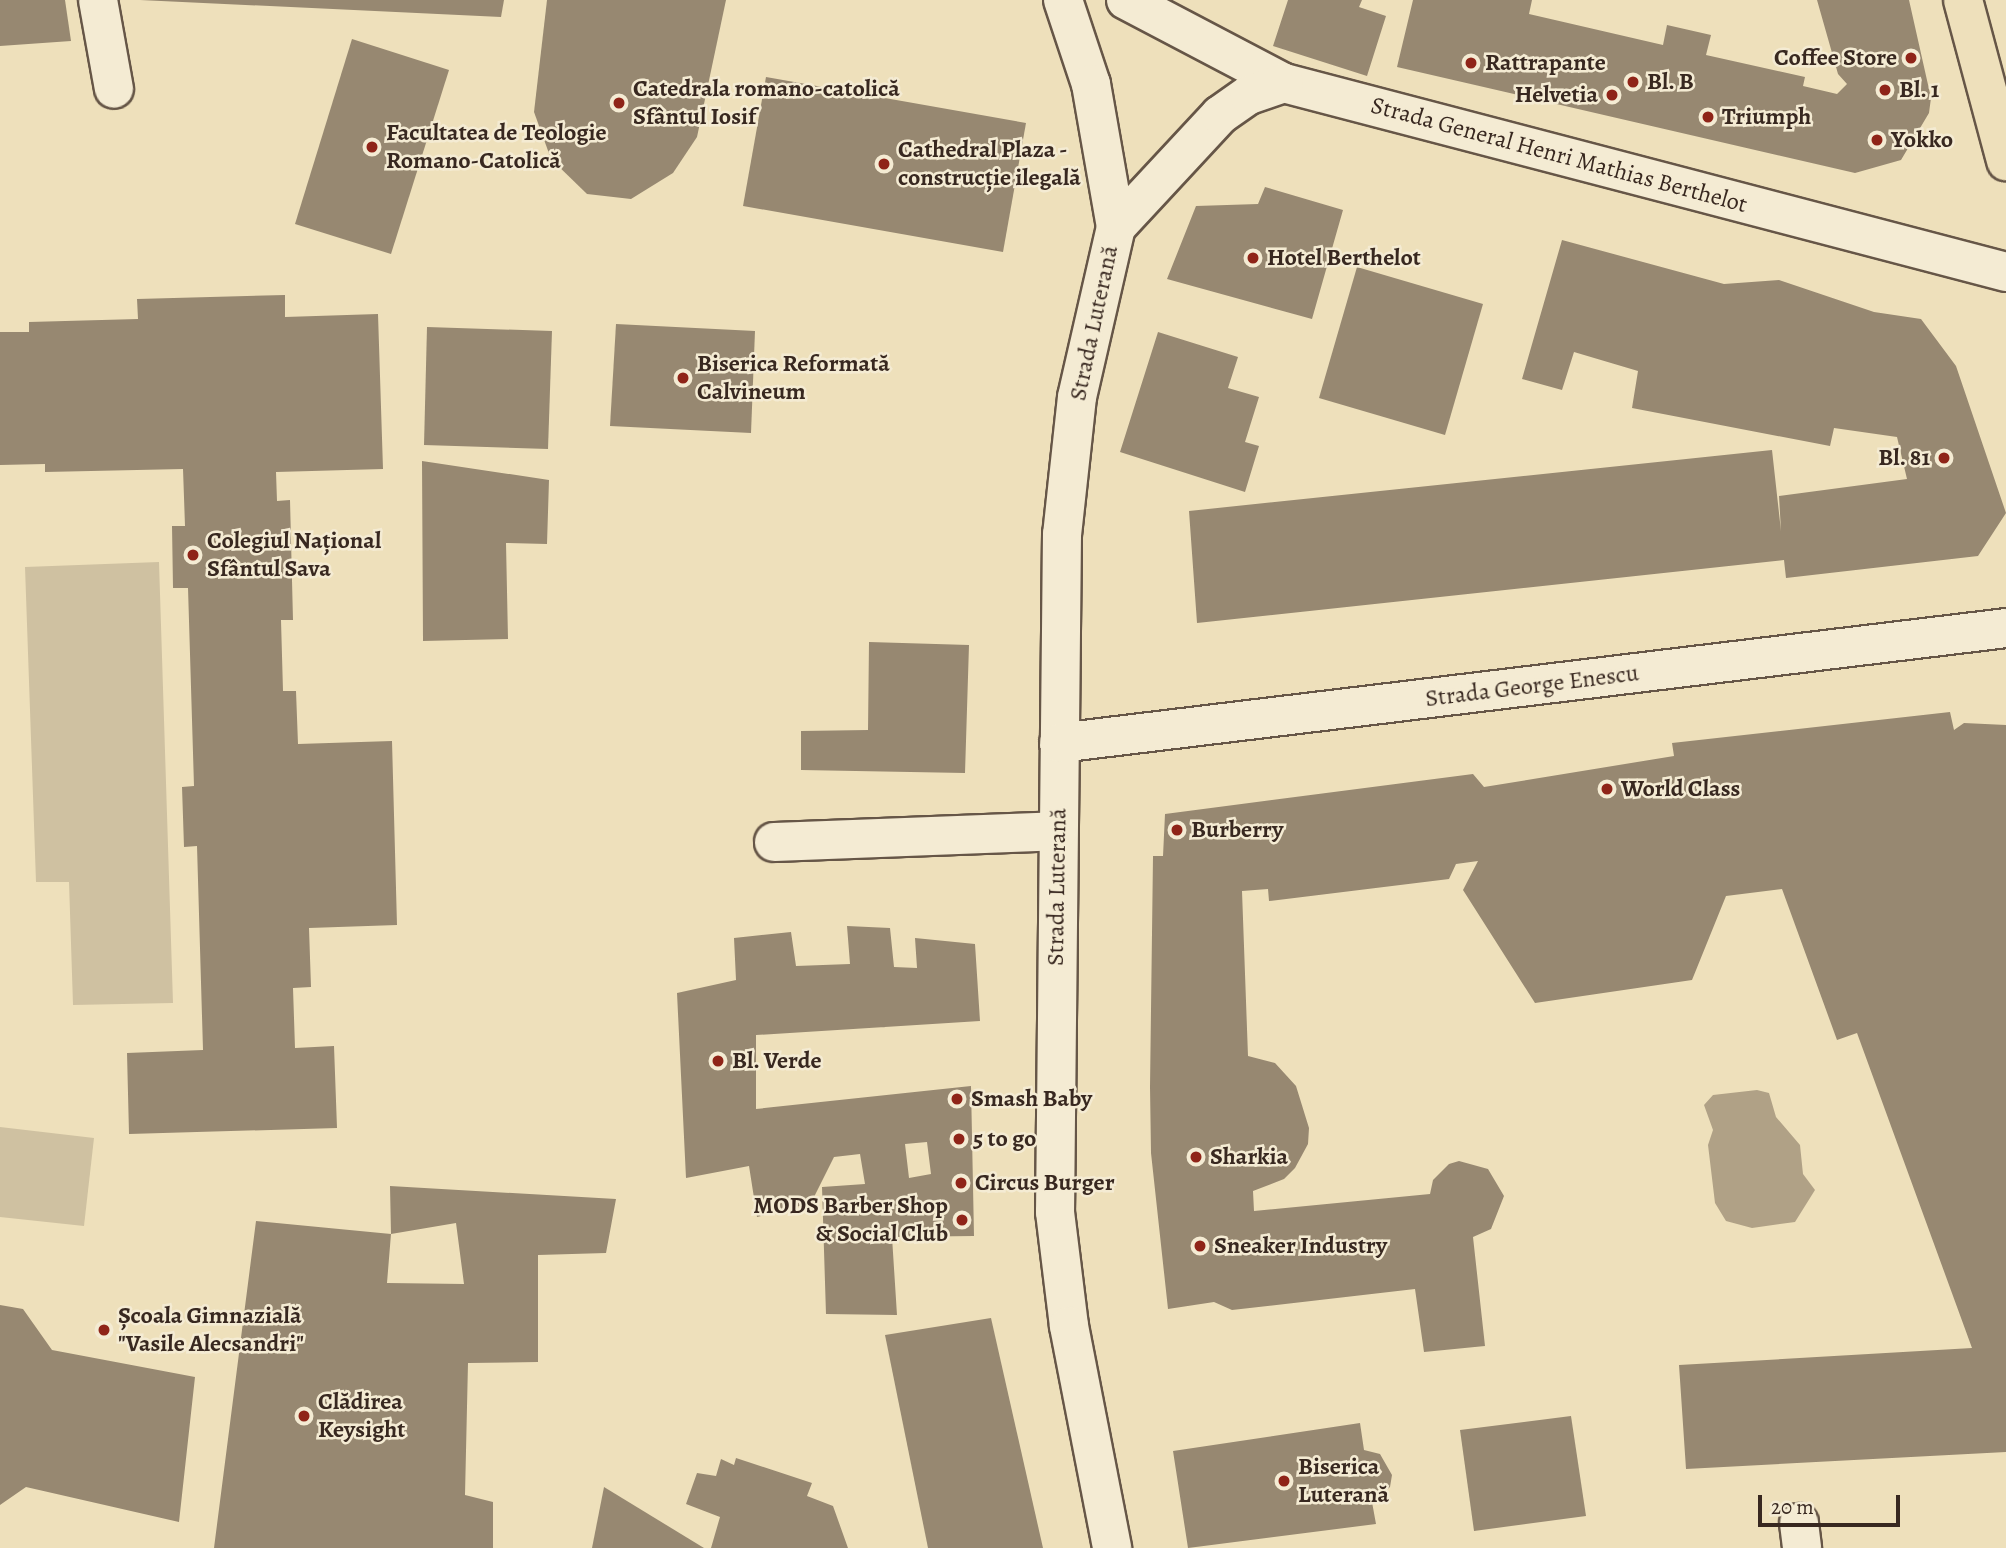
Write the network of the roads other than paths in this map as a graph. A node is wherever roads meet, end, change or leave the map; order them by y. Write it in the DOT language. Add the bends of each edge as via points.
graph roads {
  1 [pos="97,0"];
  2 [pos="1063,0"];
  3 [pos="1126,0"];
  4 [pos="1963,0"];
  5 [pos="1284,83"];
  6 [pos="114,89"];
  7 [pos="2005,153"];
  8 [pos="1116,227"];
  9 [pos="2006,272"];
  10 [pos="2006,628"];
  11 [pos="1059,743"];
  12 [pos="1057,831"];
  13 [pos="774,842"];
  14 [pos="1112,1548"];
  1 -- 6 [label="street"];
  2 -- 8 [label="street, Strada Luterană" via="1091,84"];
  3 -- 5 [label="street, Strada General Henri Mathias Berthelot"];
  4 -- 7 [label="main road"];
  5 -- 8 [label="street, Strada Luterană" via="1249,94 1220,116"];
  5 -- 9 [label="street, Strada General Henri Mathias Berthelot"];
  8 -- 11 [label="street, Strada Luterană" via="1091,316 1065,483"];
  10 -- 11 [label="street, Strada George Enescu"];
  11 -- 12 [label="street, Strada Luterană"];
  12 -- 13 [label="street"];
  12 -- 14 [label="street, Strada Luterană" via="1055,1212 1069,1326"];
}
